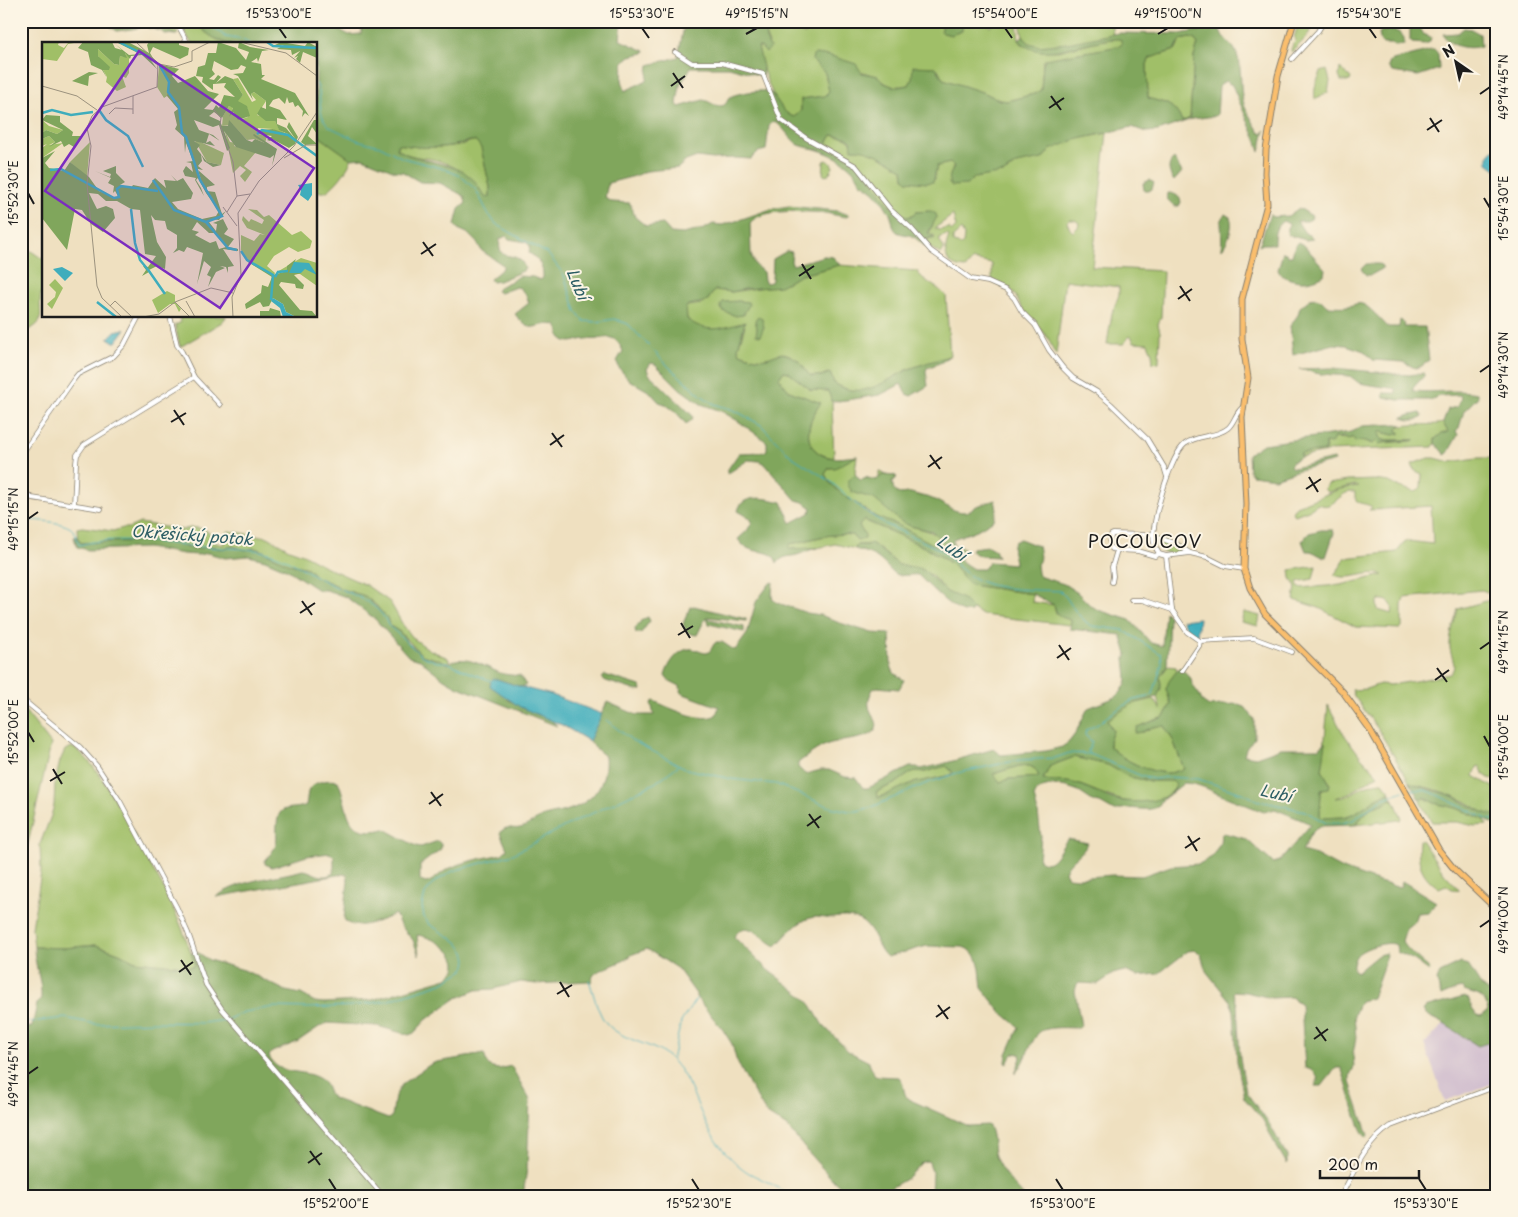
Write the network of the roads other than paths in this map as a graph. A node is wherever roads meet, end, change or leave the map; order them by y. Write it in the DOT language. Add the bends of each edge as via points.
graph roads {
  1 [pos="176,21"];
  2 [pos="1294,21"];
  3 [pos="1324,21"];
  4 [pos="187,42"];
  5 [pos="675,52"];
  6 [pos="1292,59"];
  7 [pos="138,318"];
  8 [pos="170,318"];
  9 [pos="194,376"];
  10 [pos="220,405"];
  11 [pos="1243,407"];
  12 [pos="21,455"];
  13 [pos="1167,477"];
  14 [pos="21,478"];
  15 [pos="74,505"];
  16 [pos="101,509"];
  17 [pos="1153,534"];
  18 [pos="1117,550"];
  19 [pos="1190,553"];
  20 [pos="1159,554"];
  21 [pos="1166,556"];
  22 [pos="1244,569"];
  23 [pos="1112,582"];
  24 [pos="1131,600"];
  25 [pos="1172,610"];
  26 [pos="1200,641"];
  27 [pos="1292,652"];
  28 [pos="1182,671"];
  29 [pos="21,698"];
  30 [pos="1497,910"];
  31 [pos="1497,1086"];
  32 [pos="382,1196"];
  33 [pos="1341,1196"];
  1 -- 4 [label="street"];
  2 -- 11 [label="main road" via="1278,76 1266,150 1267,204 1242,299 1242,339 1248,378"];
  3 -- 6 [label="street"];
  5 -- 13 [label="street" via="692,63 722,63 763,74 781,120 856,166 891,210 931,251 971,279 1006,290 1035,325 1063,368 1111,404 1147,440"];
  7 -- 12 [label="street" via="124,345 114,356 78,374"];
  8 -- 9 [label="street" via="177,345"];
  9 -- 10 [label="street"];
  9 -- 15 [label="street" via="84,445 77,455"];
  11 -- 13 [label="street" via="1226,430 1183,446"];
  11 -- 22 [label="main road"];
  13 -- 17 [label="street"];
  14 -- 15 [label="street" via="32,498"];
  15 -- 16 [label="street"];
  17 -- 18 [label="street" via="1113,534 1110,546"];
  17 -- 19 [label="street"];
  17 -- 20 [label="street"];
  18 -- 20 [label="street"];
  18 -- 23 [label="street"];
  19 -- 21 [label="street"];
  19 -- 22 [label="street" via="1224,566"];
  20 -- 21 [label="street"];
  21 -- 25 [label="street"];
  22 -- 30 [label="main road" via="1250,588 1266,614 1349,700 1369,728 1446,860"];
  24 -- 25 [label="street" via="1142,600"];
  25 -- 26 [label="street" via="1187,632"];
  26 -- 27 [label="street" via="1254,638"];
  26 -- 28 [label="street" via="1200,646"];
  29 -- 32 [label="street" via="80,747 97,766 120,801 177,908 206,985 228,1016"];
  31 -- 33 [label="street" via="1382,1131 1358,1163"];
}
